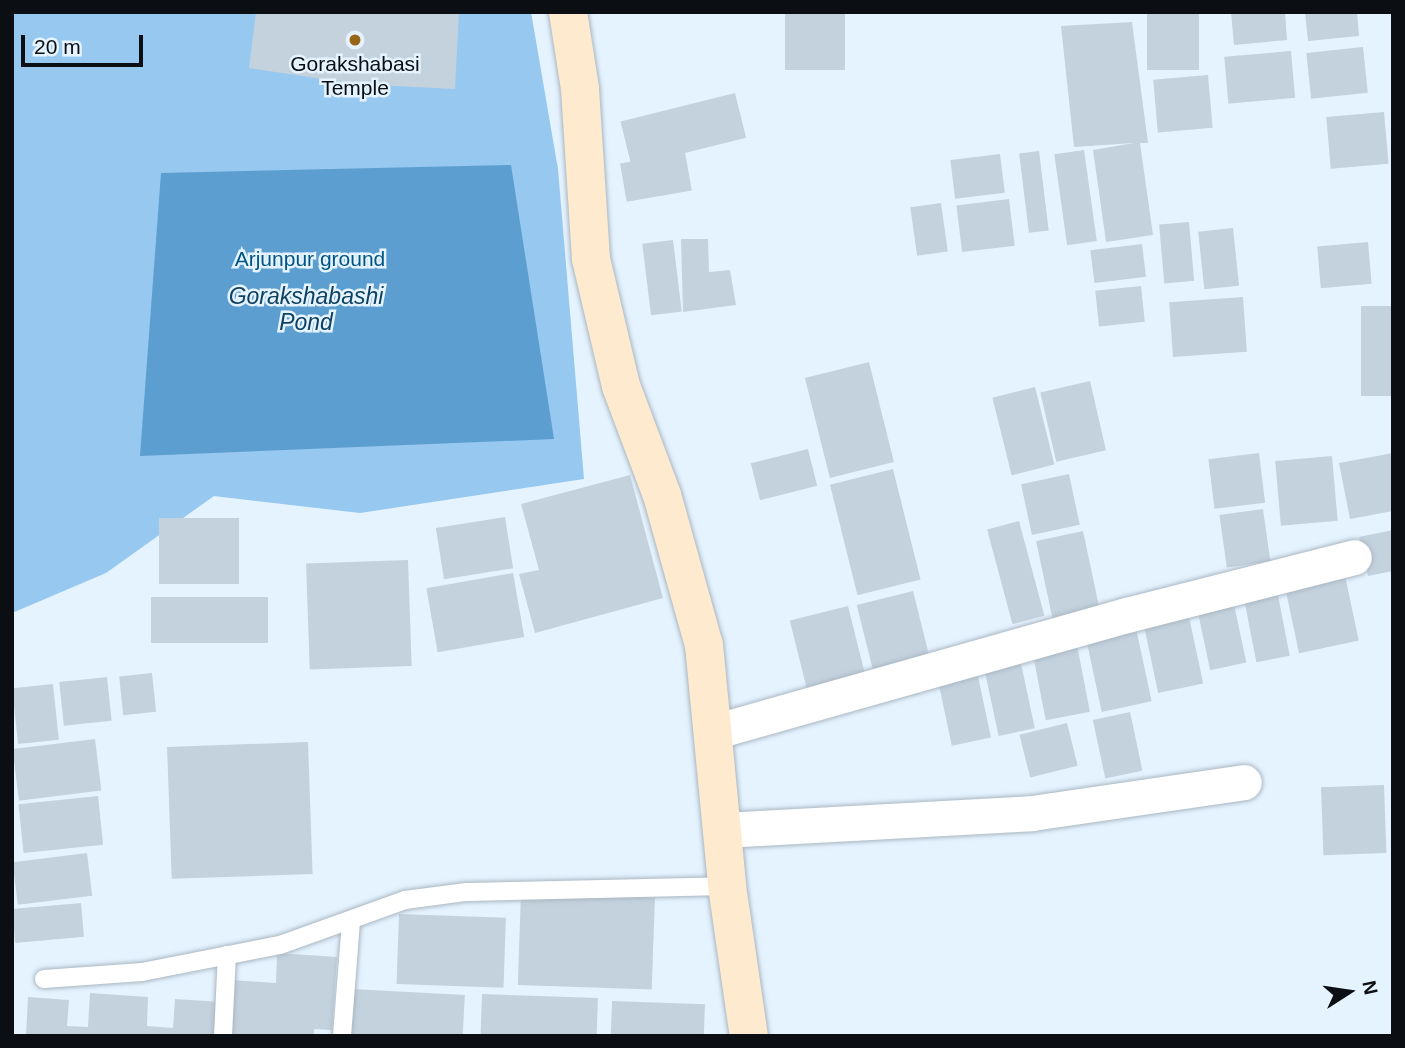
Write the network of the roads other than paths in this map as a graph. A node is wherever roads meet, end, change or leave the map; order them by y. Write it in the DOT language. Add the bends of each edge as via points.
graph roads {
  1 [pos="568,12"];
  2 [pos="1354,557"];
  3 [pos="713,732"];
  4 [pos="1244,782"];
  5 [pos="722,830"];
  6 [pos="727,886"];
  7 [pos="351,921"];
  8 [pos="227,955"];
  9 [pos="44,979"];
  10 [pos="223,1036"];
  11 [pos="342,1036"];
  12 [pos="749,1036"];
  1 -- 3 [label="street" via="580,89 591,259 621,386 662,495 704,645"];
  2 -- 3 [label="street" via="1127,615"];
  3 -- 5 [label="street"];
  4 -- 5 [label="street" via="1032,813"];
  5 -- 6 [label="street"];
  6 -- 7 [label="lane" via="466,892 405,900"];
  6 -- 12 [label="street"];
  7 -- 8 [label="lane" via="280,945"];
  7 -- 11 [label="lane"];
  8 -- 9 [label="lane" via="142,972"];
  8 -- 10 [label="lane"];
}
